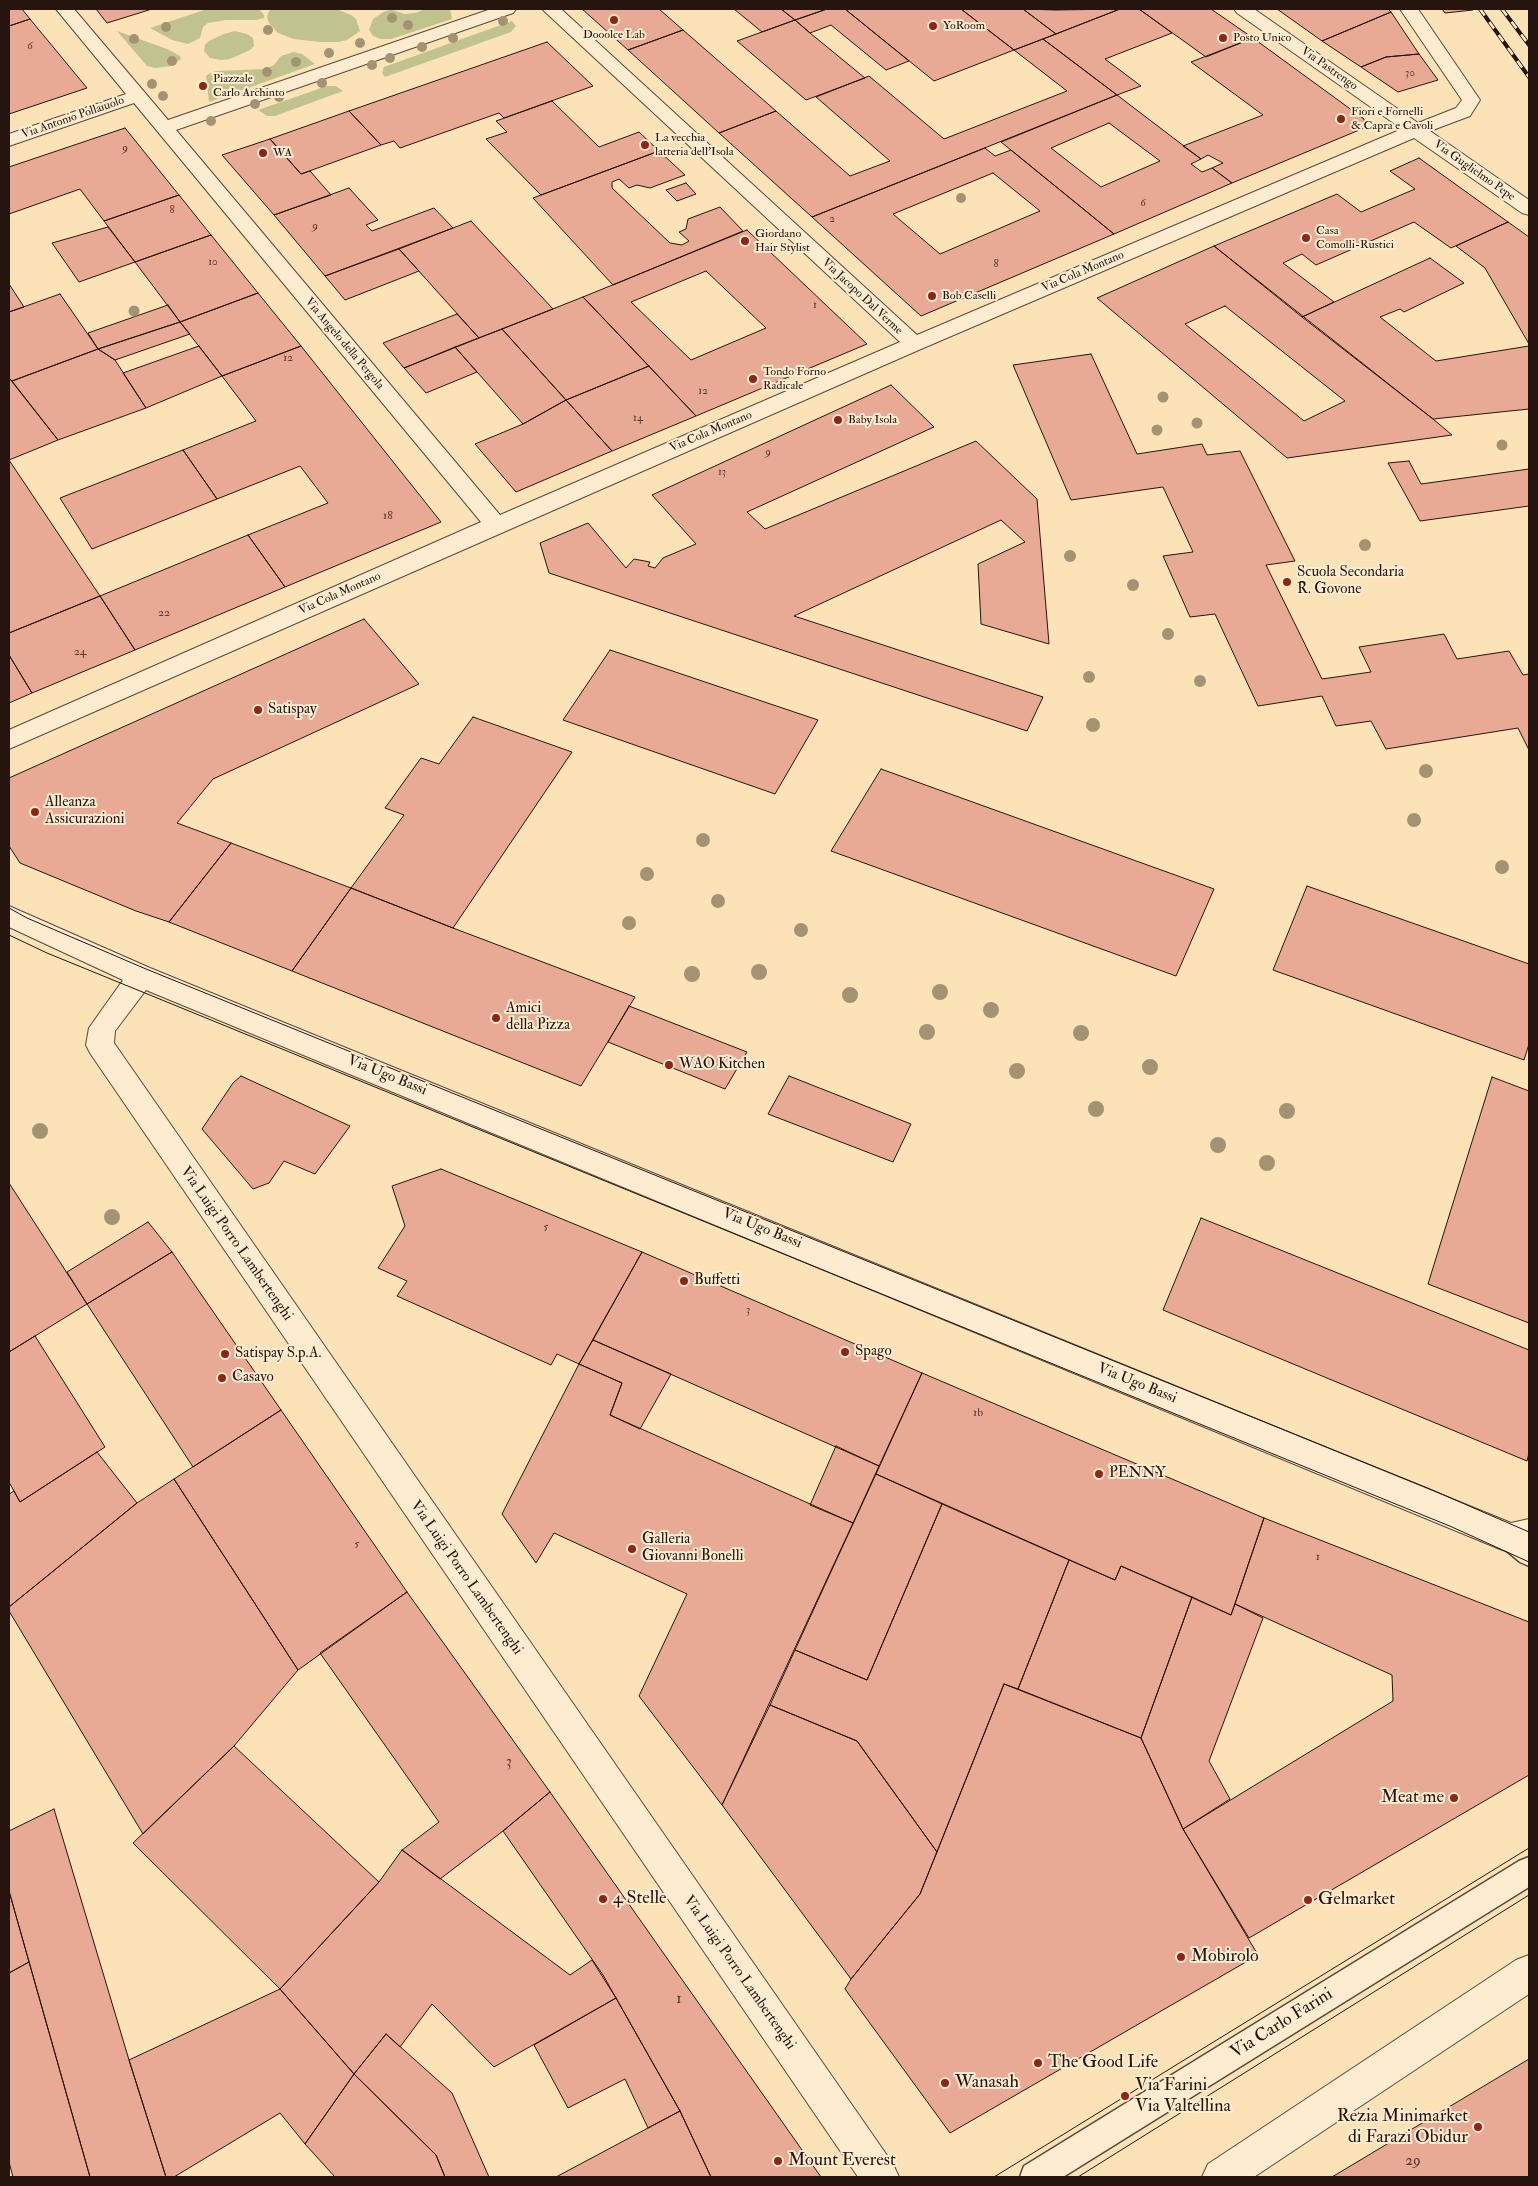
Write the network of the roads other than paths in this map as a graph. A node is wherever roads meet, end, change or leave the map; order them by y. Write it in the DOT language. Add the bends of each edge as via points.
graph roads {
  1 [pos="64,9"];
  2 [pos="507,9"];
  3 [pos="551,9"];
  4 [pos="1243,9"];
  5 [pos="1409,9"];
  6 [pos="137,96"];
  7 [pos="163,128"];
  8 [pos="1416,130"];
  9 [pos="9,140"];
  10 [pos="1529,209"];
  11 [pos="914,344"];
  12 [pos="496,525"];
  13 [pos="9,740"];
  14 [pos="11,918"];
  15 [pos="141,976"];
  16 [pos="1525,1543"];
  17 [pos="1529,1871"];
  18 [pos="1529,1973"];
  19 [pos="880,2177"];
  20 [pos="1035,2177"];
  21 [pos="1221,2177"];
  1 -- 6 [label="street"];
  2 -- 7 [label="street"];
  3 -- 11 [label="street, Via Jacopo Dal Verme"];
  4 -- 8 [label="street, Via Pastrengo"];
  5 -- 8 [label="street, Via Guglielmo Pepe" via="1471,100 1463,112"];
  6 -- 7 [label="street"];
  6 -- 9 [label="street, Via Antonio Pollaiuolo"];
  7 -- 12 [label="street, Via Angelo della Pergola"];
  8 -- 10 [label="street, Via Guglielmo Pepe"];
  8 -- 11 [label="street, Via Cola Montano"];
  11 -- 12 [label="street, Via Cola Montano"];
  12 -- 13 [label="street, Via Cola Montano"];
  14 -- 15 [label="street, Via Ugo Bassi"];
  15 -- 16 [label="street, Via Ugo Bassi"];
  15 -- 19 [label="street, Via Luigi Porro Lambertenghi" via="102,1028 100,1045"];
  17 -- 20 [label="lane, Via Carlo Farini"];
  18 -- 21 [label="street"];
}
